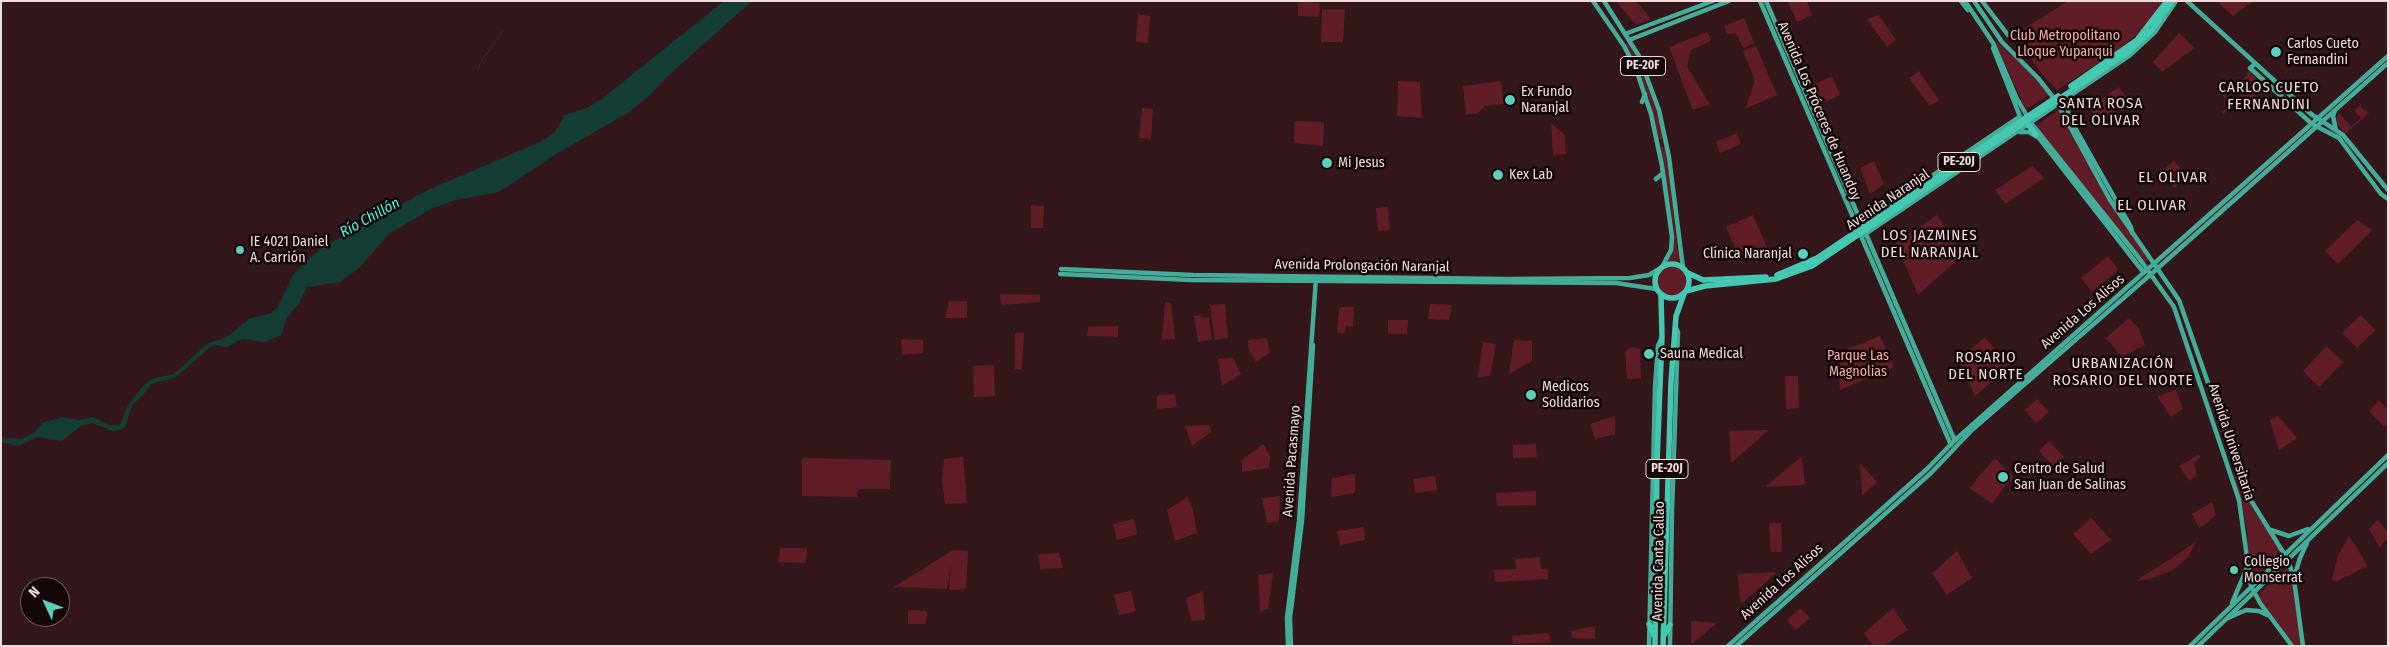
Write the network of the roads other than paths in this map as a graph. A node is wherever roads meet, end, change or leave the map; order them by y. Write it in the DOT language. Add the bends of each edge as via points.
graph roads {
  1 [pos="1593,1"];
  2 [pos="1604,1"];
  3 [pos="1713,1"];
  4 [pos="1729,1"];
  5 [pos="1760,1"];
  6 [pos="1766,1"];
  7 [pos="1961,1"];
  8 [pos="1965,1"];
  9 [pos="1974,1"];
  10 [pos="1982,1"];
  11 [pos="2167,1"];
  12 [pos="2172,1"];
  13 [pos="2176,1"];
  14 [pos="2187,1"];
  15 [pos="1660,21"];
  16 [pos="1663,27"];
  17 [pos="1626,34"];
  18 [pos="2008,35"];
  19 [pos="1619,36"];
  20 [pos="1630,40"];
  21 [pos="1623,43"];
  22 [pos="2388,56"];
  23 [pos="2388,63"];
  24 [pos="2254,64"];
  25 [pos="1645,94"];
  26 [pos="2072,95"];
  27 [pos="2056,101"];
  28 [pos="1642,102"];
  29 [pos="2297,106"];
  30 [pos="2336,109"];
  31 [pos="2026,121"];
  32 [pos="2319,121"];
  33 [pos="2314,125"];
  34 [pos="2336,130"];
  35 [pos="2017,132"];
  36 [pos="2036,135"];
  37 [pos="2062,164"];
  38 [pos="1663,173"];
  39 [pos="1656,179"];
  40 [pos="1840,184"];
  41 [pos="2388,190"];
  42 [pos="2388,199"];
  43 [pos="1861,230"];
  44 [pos="2132,234"];
  45 [pos="2118,238"];
  46 [pos="2126,242"];
  47 [pos="2137,264"];
  48 [pos="2154,264"];
  49 [pos="1122,268"];
  50 [pos="1660,268"];
  51 [pos="2158,268"];
  52 [pos="1687,270"];
  53 [pos="1061,271"];
  54 [pos="1776,271"];
  55 [pos="1790,271"];
  56 [pos="2146,271"];
  57 [pos="1116,273"];
  58 [pos="2151,274"];
  59 [pos="1460,275"];
  60 [pos="1454,278"];
  61 [pos="1120,279"];
  62 [pos="1317,279"];
  63 [pos="1535,281"];
  64 [pos="2136,281"];
  65 [pos="1656,289"];
  66 [pos="1685,292"];
  67 [pos="1661,296"];
  68 [pos="2113,303"];
  69 [pos="1675,327"];
  70 [pos="1662,336"];
  71 [pos="2212,381"];
  72 [pos="2211,392"];
  73 [pos="1954,444"];
  74 [pos="1652,454"];
  75 [pos="2388,455"];
  76 [pos="1657,462"];
  77 [pos="2388,463"];
  78 [pos="2325,520"];
  79 [pos="2320,525"];
  80 [pos="2271,530"];
  81 [pos="2310,538"];
  82 [pos="2285,553"];
  83 [pos="2288,560"];
  84 [pos="1666,563"];
  85 [pos="2247,567"];
  86 [pos="1671,575"];
  87 [pos="2294,579"];
  88 [pos="2251,586"];
  89 [pos="2254,592"];
  90 [pos="2230,607"];
  91 [pos="2236,609"];
  92 [pos="2222,615"];
  93 [pos="2234,616"];
  94 [pos="2226,619"];
  95 [pos="2270,620"];
  96 [pos="2215,621"];
  97 [pos="1649,624"];
  98 [pos="1670,625"];
  99 [pos="2220,625"];
  100 [pos="2207,628"];
  101 [pos="2200,630"];
  102 [pos="1663,636"];
  103 [pos="1655,638"];
  104 [pos="2200,644"];
  105 [pos="1290,646"];
  106 [pos="1649,646"];
  107 [pos="1655,646"];
  108 [pos="1663,646"];
  109 [pos="1670,646"];
  110 [pos="1728,646"];
  111 [pos="1736,646"];
  112 [pos="2190,646"];
  113 [pos="2290,646"];
  114 [pos="2303,646"];
  1 -- 19 [label="main road, PE-20F"];
  2 -- 17 [label="main road, PE-20F"];
  3 -- 15 [label="main road"];
  4 -- 16 [label="main road"];
  5 -- 40 [label="main road, Avenida Los Próceres de Huandoy"];
  6 -- 40 [label="main road, Avenida Los Próceres de Huandoy"];
  7 -- 31 [label="main road, Avenida Universitaria" via="1995,52"];
  8 -- 31 [label="main road, Avenida Universitaria" via="1999,53"];
  9 -- 27 [label="main road, Avenida Universitaria" via="2002,42 2036,75"];
  10 -- 18 [label="main road"];
  11 -- 27 [label="highway, Avenida Naranjal / PE-20J" via="2137,40"];
  12 -- 27 [label="highway, Avenida Naranjal / PE-20J" via="2140,42"];
  13 -- 26 [label="main road, Avenida Naranjal" via="2139,48"];
  14 -- 24 [label="main road"];
  15 -- 16 [label="main road"];
  15 -- 17 [label="main road"];
  16 -- 20 [label="main road"];
  17 -- 19 [label="main road"];
  17 -- 20 [label="main road, PE-20F"];
  19 -- 21 [label="main road, PE-20F"];
  20 -- 21 [label="main road"];
  20 -- 52 [label="main road, PE-20F" via="1650,82 1663,124"];
  21 -- 25 [label="main road, PE-20F"];
  22 -- 32 [label="main road, Avenida Los Alisos"];
  23 -- 30 [label="main road, Avenida Los Alisos"];
  24 -- 29 [label="main road"];
  24 -- 29 [label="main road" via="2250,68"];
  25 -- 28 [label="main road"];
  25 -- 38 [label="main road, PE-20F"];
  26 -- 27 [label="main road, Avenida Naranjal"];
  26 -- 44 [label="main road" via="2067,105 2069,118 2132,227"];
  27 -- 31 [label="highway, Avenida Naranjal / PE-20J"];
  27 -- 44 [label="main road, Avenida Universitaria"];
  29 -- 32 [label="main road"];
  29 -- 33 [label="main road"];
  30 -- 32 [label="main road, Avenida Los Alisos"];
  30 -- 34 [label="main road" via="2333,116"];
  31 -- 35 [label="main road, Avenida Naranjal"];
  31 -- 36 [label="highway"];
  31 -- 37 [label="main road, Avenida Universitaria"];
  31 -- 43 [label="highway, Avenida Naranjal / PE-20J"];
  31 -- 43 [label="highway, Avenida Naranjal / PE-20J" via="2014,123"];
  32 -- 33 [label="main road, Avenida Los Alisos"];
  32 -- 34 [label="main road"];
  33 -- 42 [label="main road" via="2339,138"];
  33 -- 48 [label="main road, Avenida Los Alisos"];
  33 -- 51 [label="main road, Avenida Los Alisos"];
  34 -- 41 [label="main road"];
  35 -- 36 [label="main road"];
  35 -- 43 [label="main road, Avenida Naranjal"];
  36 -- 37 [label="main road, Avenida Universitaria"];
  37 -- 45 [label="main road, Avenida Universitaria"];
  37 -- 46 [label="main road, Avenida Universitaria"];
  38 -- 39 [label="main road"];
  38 -- 50 [label="main road, PE-20F" via="1672,244"];
  40 -- 43 [label="main road, Avenida Los Próceres de Huandoy"];
  43 -- 55 [label="highway, Avenida Naranjal / PE-20J"];
  43 -- 66 [label="highway, Avenida Naranjal / PE-20J" via="1812,266 1789,276 1705,286"];
  43 -- 73 [label="main road, Avenida Los Próceres de Huandoy"];
  44 -- 48 [label="main road, Avenida Universitaria"];
  45 -- 46 [label="main road"];
  45 -- 47 [label="main road, Avenida Universitaria"];
  46 -- 56 [label="main road, Avenida Universitaria"];
  47 -- 56 [label="main road, Avenida Universitaria"];
  47 -- 64 [label="main road"];
  48 -- 51 [label="main road, Avenida Universitaria"];
  48 -- 56 [label="main road, Avenida Los Alisos"];
  49 -- 57 [label="main road"];
  50 -- 52 [label="highway" via="1675,264"];
  50 -- 63 [label="main road, Avenida Prolongación Naranjal" via="1650,275 1630,278"];
  50 -- 65 [label="highway, PE-20F" via="1654,278"];
  51 -- 58 [label="main road, Avenida Los Alisos"];
  51 -- 72 [label="main road, Avenida Universitaria" via="2171,284 2193,330"];
  52 -- 55 [label="highway, Avenida Naranjal / PE-20J" via="1702,280 1766,277"];
  52 -- 66 [label="highway, PE-20F" via="1689,284"];
  53 -- 57 [label="main road, Avenida Prolongación Naranjal"];
  54 -- 55 [label="highway"];
  56 -- 58 [label="main road, Avenida Universitaria"];
  56 -- 64 [label="main road, Avenida Los Alisos"];
  57 -- 61 [label="main road"];
  57 -- 62 [label="main road, Avenida Prolongación Naranjal"];
  58 -- 68 [label="main road, Avenida Los Alisos"];
  58 -- 85 [label="main road, Avenida Universitaria" via="2179,318 2239,500"];
  59 -- 60 [label="main road"];
  60 -- 62 [label="main road, Avenida Prolongación Naranjal" via="1364,276"];
  60 -- 63 [label="main road, Avenida Prolongación Naranjal"];
  62 -- 63 [label="main road, Avenida Prolongación Naranjal" via="1342,283 1463,285"];
  62 -- 105 [label="main road, Avenida Pacasmayo" via="1302,521 1290,618"];
  62 -- 105 [label="main road, Avenida Pacasmayo" via="1299,521 1287,618"];
  63 -- 65 [label="main road, Avenida Prolongación Naranjal" via="1616,283"];
  64 -- 68 [label="main road, Avenida Los Alisos"];
  65 -- 67 [label="highway"];
  66 -- 67 [label="highway" via="1670,299"];
  66 -- 69 [label="highway, Avenida Canta Callao / PE-20J"];
  67 -- 70 [label="highway, Avenida Canta Callao / PE-20J"];
  68 -- 73 [label="main road, Avenida Los Alisos"];
  69 -- 84 [label="highway, Avenida Canta Callao / PE-20J" via="1670,392"];
  69 -- 86 [label="main road, Avenida Canta Callao" via="1678,332"];
  70 -- 74 [label="main road, Avenida Canta Callao" via="1658,346"];
  70 -- 76 [label="highway, Avenida Canta Callao / PE-20J"];
  71 -- 72 [label="main road"];
  72 -- 80 [label="main road, Avenida Universitaria" via="2247,494"];
  73 -- 110 [label="main road, Avenida Los Alisos"];
  73 -- 111 [label="main road, Avenida Los Alisos" via="1931,473"];
  74 -- 76 [label="highway"];
  74 -- 97 [label="main road, Avenida Canta Callao"];
  75 -- 78 [label="main road"];
  76 -- 103 [label="highway, Avenida Canta Callao / PE-20J"];
  77 -- 78 [label="main road" via="2338,513"];
  78 -- 79 [label="main road"];
  79 -- 80 [label="main road" via="2289,536"];
  79 -- 81 [label="main road"];
  79 -- 82 [label="main road"];
  80 -- 82 [label="main road, Avenida Universitaria"];
  81 -- 83 [label="main road"];
  81 -- 87 [label="main road"];
  82 -- 83 [label="main road, Avenida Universitaria"];
  82 -- 88 [label="main road"];
  83 -- 87 [label="main road, Avenida Universitaria"];
  83 -- 89 [label="main road"];
  84 -- 86 [label="highway"];
  84 -- 102 [label="highway, Avenida Canta Callao / PE-20J"];
  85 -- 88 [label="main road, Avenida Universitaria"];
  85 -- 90 [label="main road"];
  86 -- 98 [label="main road, Avenida Canta Callao"];
  87 -- 114 [label="main road, Avenida Universitaria"];
  88 -- 89 [label="main road, Avenida Universitaria"];
  88 -- 90 [label="main road"];
  89 -- 91 [label="main road"];
  89 -- 95 [label="main road, Avenida Universitaria"];
  90 -- 92 [label="main road"];
  91 -- 93 [label="main road"];
  91 -- 94 [label="main road"];
  92 -- 94 [label="main road"];
  92 -- 96 [label="main road"];
  93 -- 94 [label="main road"];
  93 -- 95 [label="main road" via="2252,610 2265,613"];
  94 -- 99 [label="main road"];
  95 -- 113 [label="main road, Avenida Universitaria" via="2288,639"];
  96 -- 99 [label="main road"];
  96 -- 100 [label="main road"];
  97 -- 103 [label="highway"];
  97 -- 106 [label="main road, Avenida Canta Callao"];
  98 -- 102 [label="highway"];
  98 -- 109 [label="main road, Avenida Canta Callao"];
  99 -- 104 [label="main road"];
  100 -- 101 [label="main road"];
  100 -- 112 [label="main road"];
  102 -- 108 [label="highway, Avenida Canta Callao / PE-20J"];
  103 -- 107 [label="highway, Avenida Canta Callao / PE-20J"];
}
